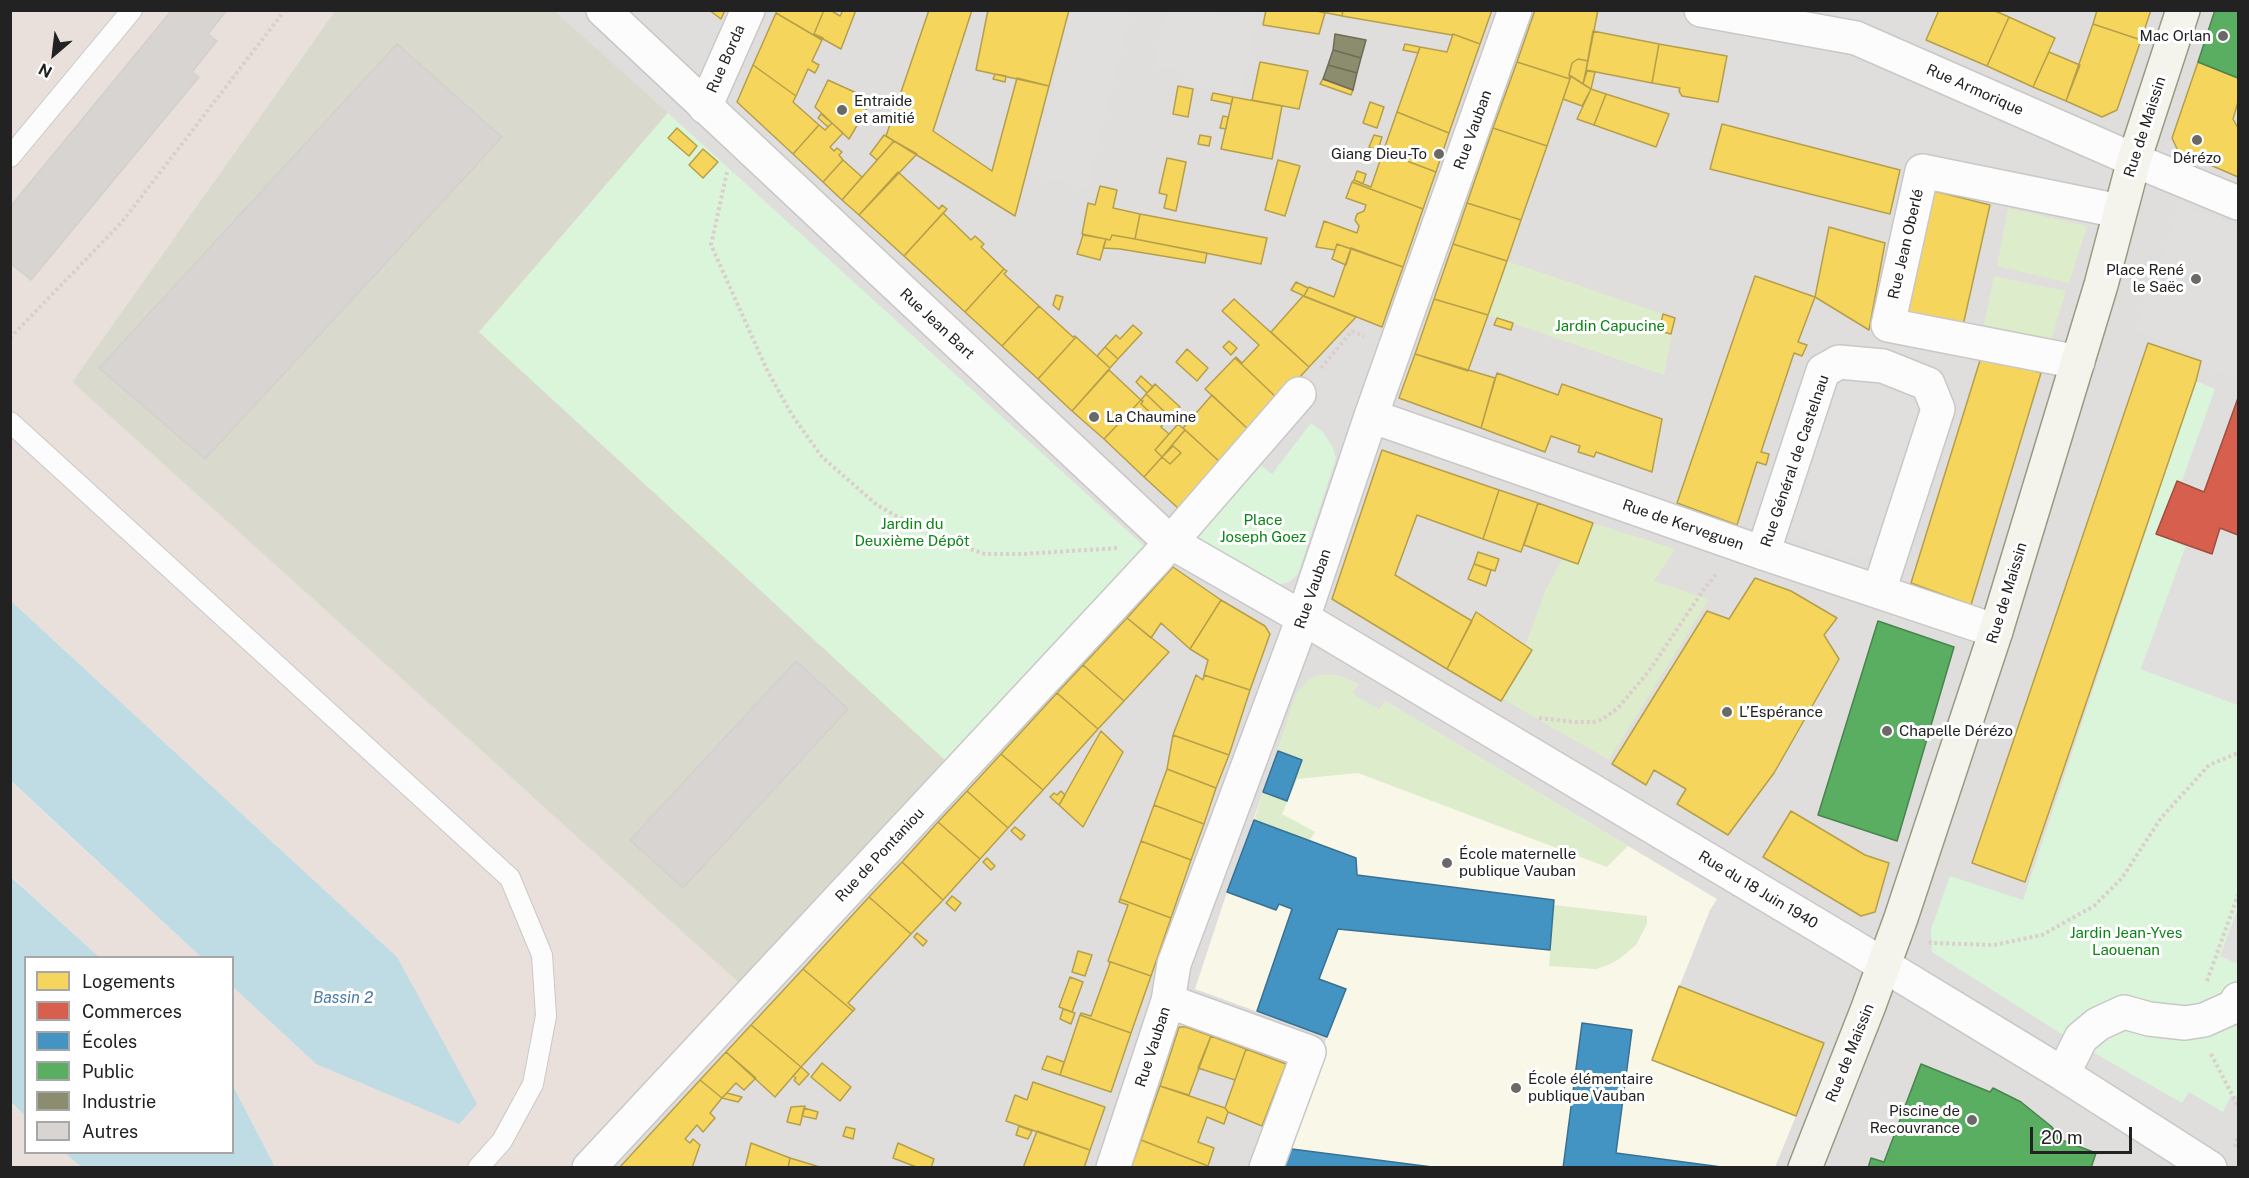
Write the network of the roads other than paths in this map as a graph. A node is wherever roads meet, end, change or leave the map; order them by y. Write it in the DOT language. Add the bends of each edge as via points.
graph roads {
  1 [pos="132,10"];
  2 [pos="603,10"];
  3 [pos="747,10"];
  4 [pos="1515,10"];
  5 [pos="1701,10"];
  6 [pos="2183,10"];
  7 [pos="705,107"];
  8 [pos="10,157"];
  9 [pos="2134,160"];
  10 [pos="2238,203"];
  11 [pos="2119,212"];
  12 [pos="2078,362"];
  13 [pos="1299,394"];
  14 [pos="1371,416"];
  15 [pos="10,422"];
  16 [pos="1169,541"];
  17 [pos="1763,553"];
  18 [pos="1879,591"];
  19 [pos="1303,618"];
  20 [pos="1996,631"];
  21 [pos="1883,966"];
  22 [pos="2238,999"];
  23 [pos="1168,1001"];
  24 [pos="2063,1074"];
  25 [pos="478,1167"];
  26 [pos="590,1167"];
  27 [pos="1113,1167"];
  28 [pos="1266,1167"];
  29 [pos="1805,1167"];
  30 [pos="2210,1167"];
  1 -- 8 [label="lane"];
  2 -- 7 [label="street, Rue Jean Bart"];
  3 -- 7 [label="street, Rue Borda"];
  4 -- 14 [label="street, Rue Vauban"];
  5 -- 9 [label="street, Rue Armorique" via="1856,38"];
  6 -- 9 [label="street, Rue de Maissin"];
  7 -- 16 [label="street, Rue Jean Bart"];
  9 -- 10 [label="street, Rue Armorique"];
  9 -- 11 [label="street, Rue de Maissin"];
  11 -- 12 [label="street, Rue de Maissin"];
  11 -- 12 [label="street, Rue Jean Oberlé" via="1923,171 1888,325"];
  12 -- 20 [label="street, Rue de Maissin"];
  13 -- 16 [label="street"];
  14 -- 17 [label="street, Rue de Kerveguen"];
  14 -- 19 [label="street, Rue Vauban"];
  15 -- 25 [label="lane" via="510,878 542,955 546,1016 533,1084 502,1141"];
  16 -- 19 [label="street"];
  16 -- 26 [label="street, Rue de Pontaniou"];
  17 -- 18 [label="street, Rue de Kerveguen"];
  17 -- 18 [label="street, Rue Général de Castelnau" via="1823,371 1839,362 1883,366 1928,384 1938,409"];
  18 -- 20 [label="street, Rue de Kerveguen"];
  19 -- 21 [label="street, Rue du 18 Juin 1940"];
  19 -- 23 [label="street, Rue Vauban" via="1174,964"];
  20 -- 21 [label="street, Rue de Maissin"];
  21 -- 24 [label="street, Rue du 18 Juin 1940"];
  21 -- 29 [label="street, Rue de Maissin"];
  22 -- 24 [label="street" via="2234,1007 2204,1020 2185,1023 2124,1012 2098,1024 2081,1038"];
  23 -- 27 [label="street, Rue Vauban"];
  23 -- 28 [label="street" via="1309,1052"];
  24 -- 30 [label="street, Rue du 18 Juin 1940"];
}
